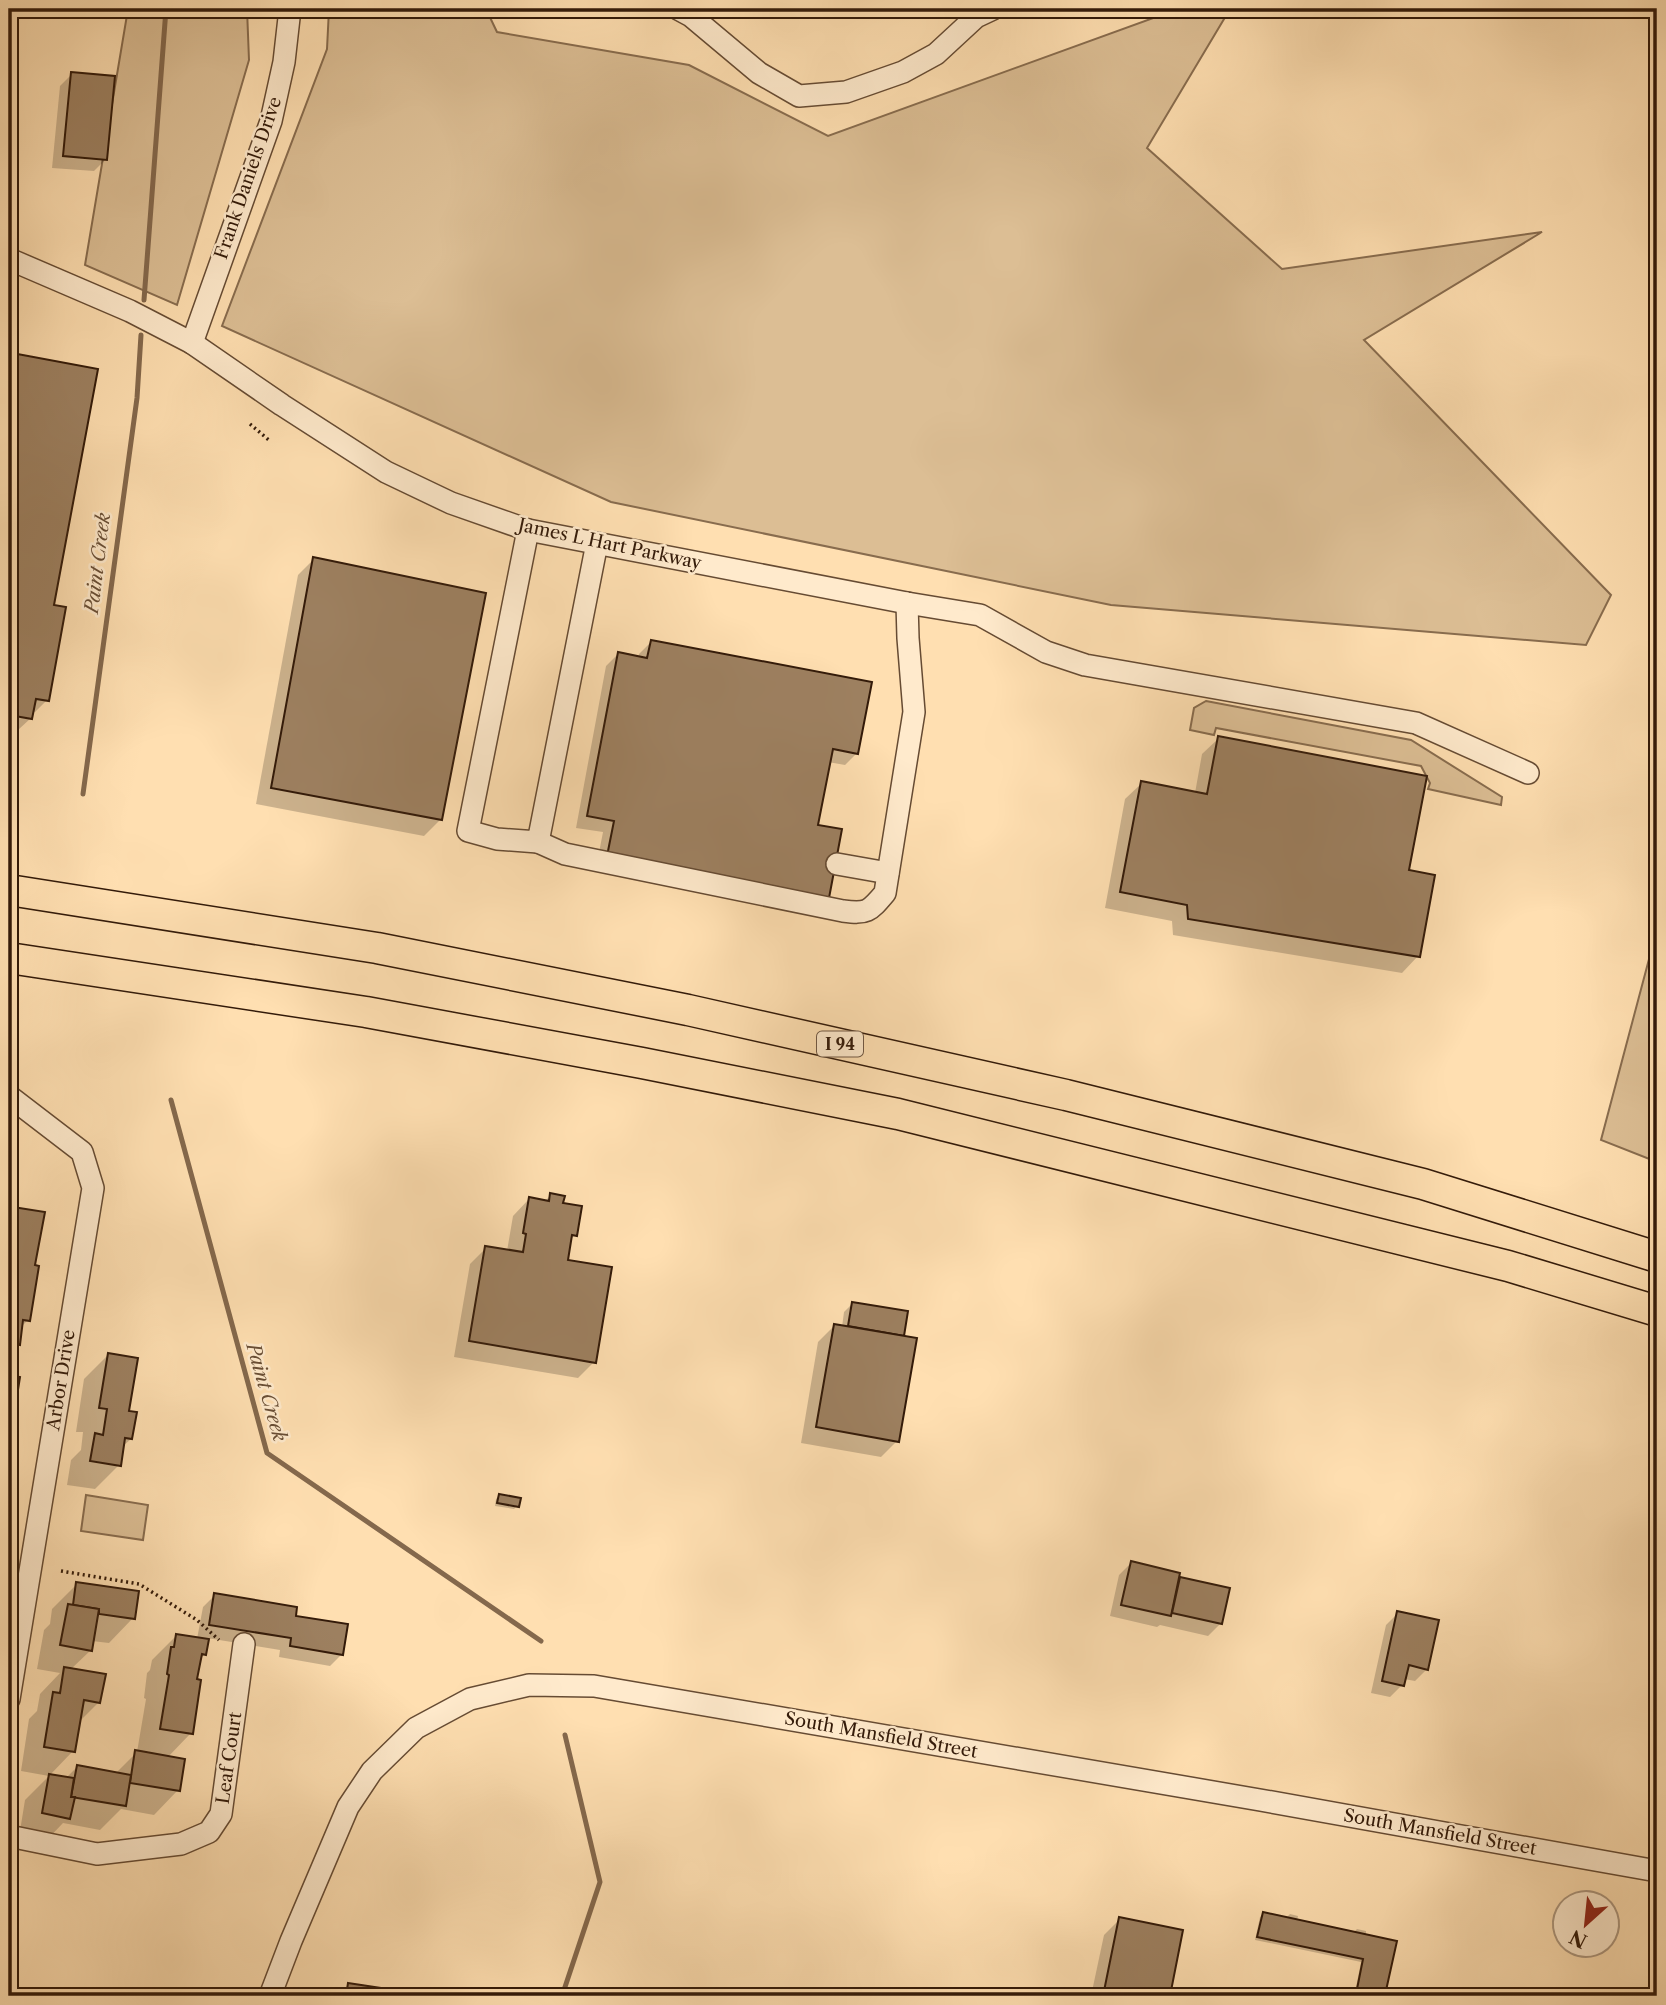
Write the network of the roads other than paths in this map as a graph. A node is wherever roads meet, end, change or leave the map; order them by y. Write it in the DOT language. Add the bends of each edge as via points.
graph roads {
  1 [pos="290,9"];
  2 [pos="993,9"];
  3 [pos="673,12"];
  4 [pos="9,259"];
  5 [pos="192,343"];
  6 [pos="528,530"];
  7 [pos="597,543"];
  8 [pos="908,603"];
  9 [pos="1528,773"];
  10 [pos="538,842"];
  11 [pos="837,863"];
  12 [pos="888,873"];
  13 [pos="9,890"];
  14 [pos="9,958"];
  15 [pos="9,1096"];
  16 [pos="1657,1257"];
  17 [pos="1657,1311"];
  18 [pos="244,1644"];
  19 [pos="9,1699"];
  20 [pos="9,1836"];
  21 [pos="1657,1871"];
  22 [pos="270,1996"];
  1 -- 5 [label="street, Frank Daniels Drive" via="271,121"];
  2 -- 3 [label="street" via="976,17 936,54 903,72 846,92 799,96 760,73 691,16"];
  4 -- 5 [label="street, James L Hart Parkway"];
  5 -- 6 [label="street, James L Hart Parkway" via="386,472 451,503"];
  6 -- 7 [label="street, James L Hart Parkway"];
  6 -- 10 [label="street" via="468,831"];
  7 -- 8 [label="street, James L Hart Parkway"];
  7 -- 10 [label="street"];
  8 -- 9 [label="street, James L Hart Parkway" via="980,615 1046,652 1085,665 1416,723"];
  8 -- 12 [label="street" via="914,712"];
  10 -- 12 [label="street" via="565,854 842,912 861,913 874,906 885,893"];
  11 -- 12 [label="street"];
  13 -- 16 [label="highway, I 94" via="377,948 729,1019 1066,1094 1423,1184"];
  14 -- 17 [label="highway" via="366,1012 898,1114 1508,1266"];
  15 -- 19 [label="street, Arbor Drive" via="82,1152 93,1188"];
  18 -- 20 [label="street, Leaf Court" via="221,1814 209,1832 181,1844 97,1854"];
  21 -- 22 [label="street, South Mansfield Street" via="594,1686 529,1685 470,1699 416,1727 372,1771 348,1807"];
}
